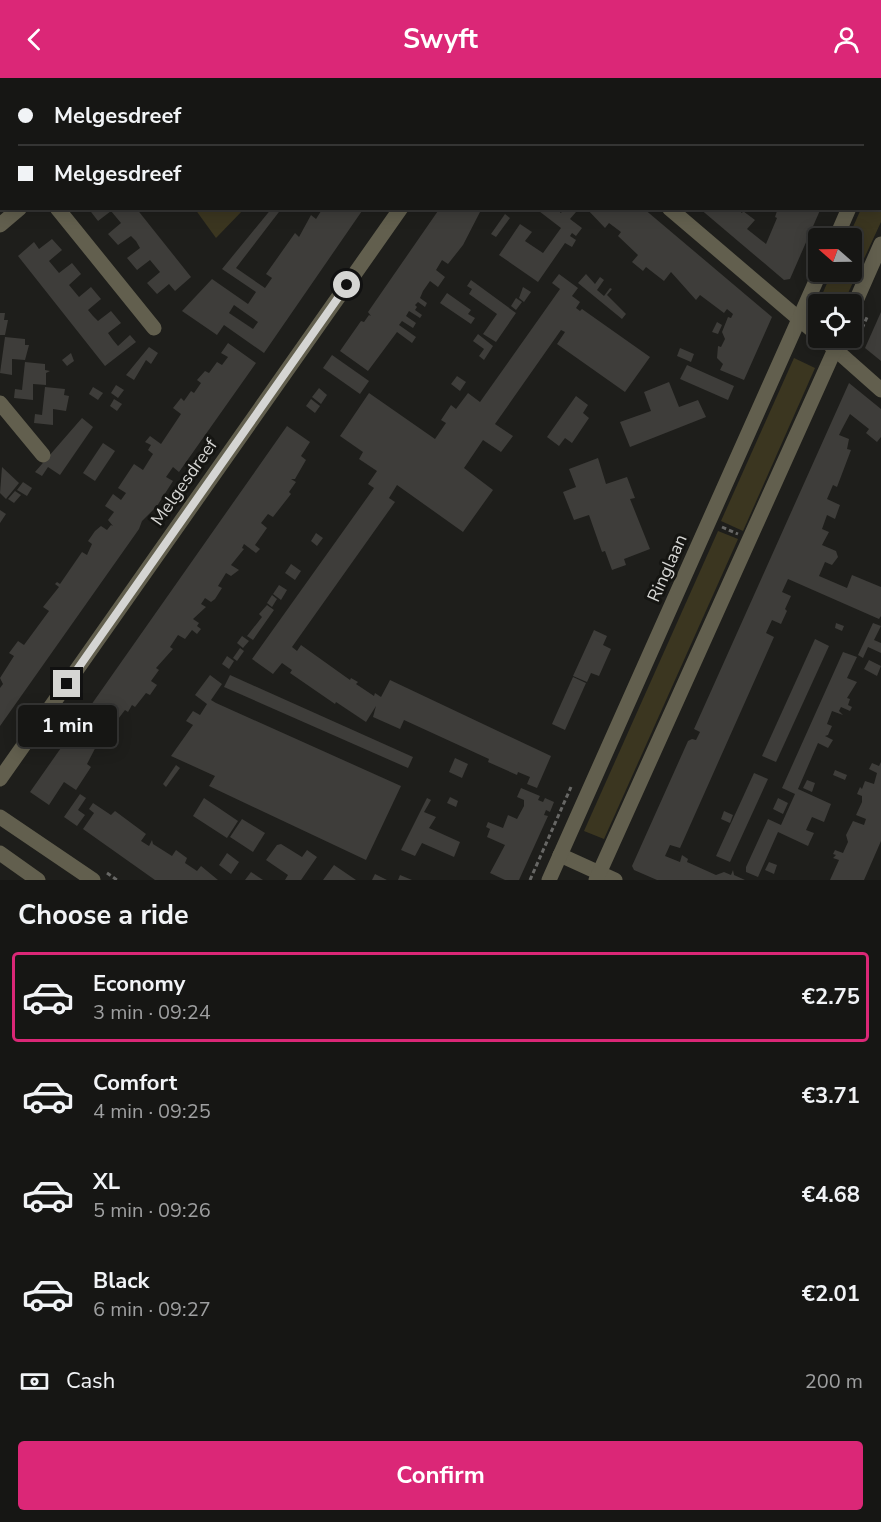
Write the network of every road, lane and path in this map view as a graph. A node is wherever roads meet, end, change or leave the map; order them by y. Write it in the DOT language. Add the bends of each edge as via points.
graph roads {
  1 [pos="18,210"];
  2 [pos="59,210"];
  3 [pos="399,210"];
  4 [pos="671,210"];
  5 [pos="848,210"];
  6 [pos="0,225"];
  7 [pos="840,228"];
  8 [pos="881,244"];
  9 [pos="815,282"];
  10 [pos="859,294"];
  11 [pos="799,318"];
  12 [pos="808,326"];
  13 [pos="154,328"];
  14 [pos="836,348"];
  15 [pos="842,348"];
  16 [pos="881,390"];
  17 [pos="0,403"];
  18 [pos="43,455"];
  19 [pos="709,521"];
  20 [pos="749,539"];
  21 [pos="0,779"];
  22 [pos="0,817"];
  23 [pos="0,853"];
  24 [pos="560,855"];
  25 [pos="597,876"];
  26 [pos="38,880"];
  27 [pos="93,880"];
  28 [pos="549,880"];
  29 [pos="615,880"];
  1 -- 6 [label="street"];
  2 -- 13 [label="street"];
  3 -- 21 [label="street, Melgesdreef"];
  4 -- 11 [label="street"];
  5 -- 7 [label="street"];
  8 -- 10 [label="street"];
  9 -- 11 [label="street, Ringlaan"];
  11 -- 12 [label="street"];
  11 -- 19 [label="street, Ringlaan"];
  14 -- 20 [label="street"];
  15 -- 16 [label="street"];
  17 -- 18 [label="street"];
  19 -- 20 [label="path"];
  19 -- 24 [label="street, Ringlaan"];
  20 -- 25 [label="street"];
  22 -- 27 [label="street"];
  23 -- 26 [label="street"];
  24 -- 25 [label="street"];
  24 -- 28 [label="street, Ringlaan"];
  25 -- 29 [label="street"];
}
